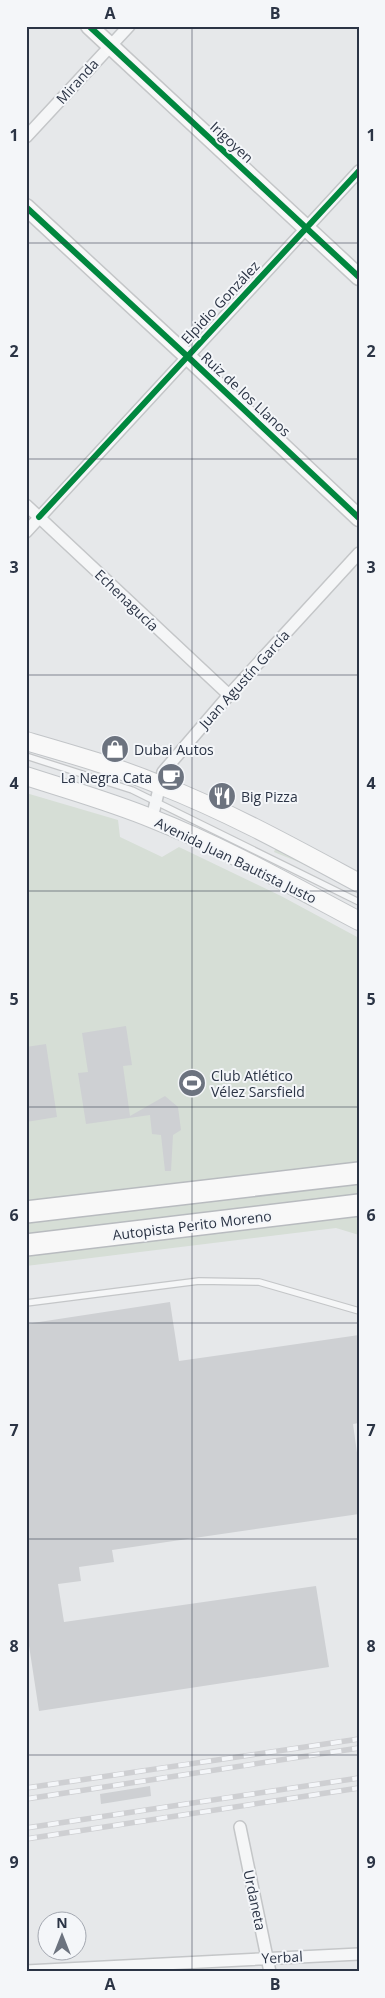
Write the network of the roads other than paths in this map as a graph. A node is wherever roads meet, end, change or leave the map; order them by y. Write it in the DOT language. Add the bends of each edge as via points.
graph roads {
  1 [pos="89,26"];
  2 [pos="129,26"];
  3 [pos="110,45"];
  4 [pos="26,138"];
  5 [pos="359,171"];
  6 [pos="26,207"];
  7 [pos="306,228"];
  8 [pos="359,277"];
  9 [pos="187,356"];
  10 [pos="26,505"];
  11 [pos="40,517"];
  12 [pos="359,518"];
  13 [pos="26,532"];
  14 [pos="359,553"];
  15 [pos="229,695"];
  16 [pos="26,741"];
  17 [pos="26,756"];
  18 [pos="26,776"];
  19 [pos="157,792"];
  20 [pos="152,818"];
  21 [pos="359,883"];
  22 [pos="359,902"];
  23 [pos="359,921"];
  24 [pos="359,1173"];
  25 [pos="359,1205"];
  26 [pos="26,1212"];
  27 [pos="26,1245"];
  28 [pos="26,1303"];
  29 [pos="359,1311"];
  30 [pos="240,1827"];
  31 [pos="359,1954"];
  32 [pos="267,1958"];
  33 [pos="26,1971"];
  34 [pos="270,1972"];
  1 -- 3 [label="street, Irigoyen"];
  2 -- 3 [label="street, Miranda"];
  3 -- 4 [label="street, Miranda"];
  3 -- 7 [label="street, Irigoyen"];
  5 -- 7 [label="street, Elpidio González"];
  6 -- 9 [label="street, Ruiz de los Llanos"];
  7 -- 8 [label="street, Irigoyen"];
  7 -- 9 [label="street, Elpidio González"];
  9 -- 11 [label="street, Elpidio González"];
  9 -- 12 [label="street, Ruiz de los Llanos"];
  10 -- 11 [label="street, Echenagucía"];
  11 -- 13 [label="street, Elpidio González"];
  11 -- 15 [label="street, Echenagucía"];
  14 -- 15 [label="street, Juan Agustín García"];
  15 -- 19 [label="street, Juan Agustín García" via="163,772"];
  16 -- 19 [label="main road" via="86,759"];
  17 -- 19 [label="lane" via="120,785"];
  18 -- 20 [label="main road, Avenida Juan Bautista Justo"];
  19 -- 20 [label="street, Juan Agustín García"];
  19 -- 21 [label="main road" via="247,824"];
  19 -- 22 [label="lane"];
  20 -- 23 [label="main road, Avenida Juan Bautista Justo" via="226,851"];
  24 -- 26 [label="highway"];
  25 -- 27 [label="highway, Autopista Perito Moreno"];
  28 -- 29 [label="lane" via="199,1281 259,1282"];
  30 -- 32 [label="street, Urdaneta"];
  31 -- 32 [label="street, Yerbal"];
  32 -- 33 [label="street, Yerbal"];
  32 -- 34 [label="street, Urdaneta"];
}
